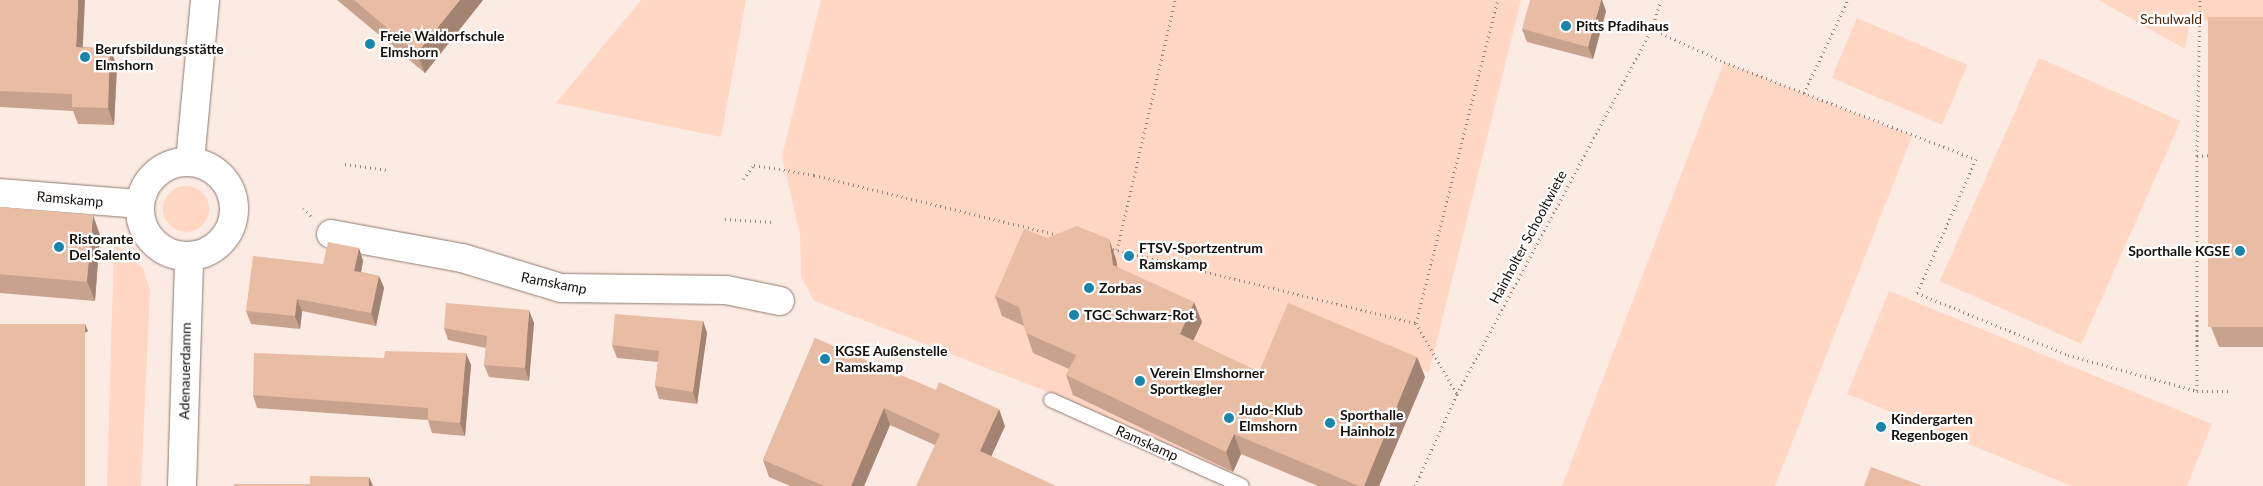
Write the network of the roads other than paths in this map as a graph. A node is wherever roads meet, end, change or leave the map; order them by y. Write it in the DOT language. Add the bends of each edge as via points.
graph roads {
  1 [pos="205,0"];
  2 [pos="190,162"];
  3 [pos="0,193"];
  4 [pos="140,204"];
  5 [pos="331,234"];
  6 [pos="189,257"];
  7 [pos="780,301"];
  8 [pos="1051,400"];
  9 [pos="182,486"];
  10 [pos="1242,486"];
  1 -- 2 [label="street"];
  2 -- 4 [label="street" via="176,163 152,178"];
  2 -- 6 [label="street" via="218,173 234,199 235,214 220,244"];
  3 -- 4 [label="street, Ramskamp"];
  4 -- 6 [label="street" via="141,220 158,247"];
  5 -- 7 [label="street, Ramskamp" via="462,258 561,288 726,290"];
  6 -- 9 [label="street, Adenauerdamm"];
  8 -- 10 [label="lane, Ramskamp"];
}
